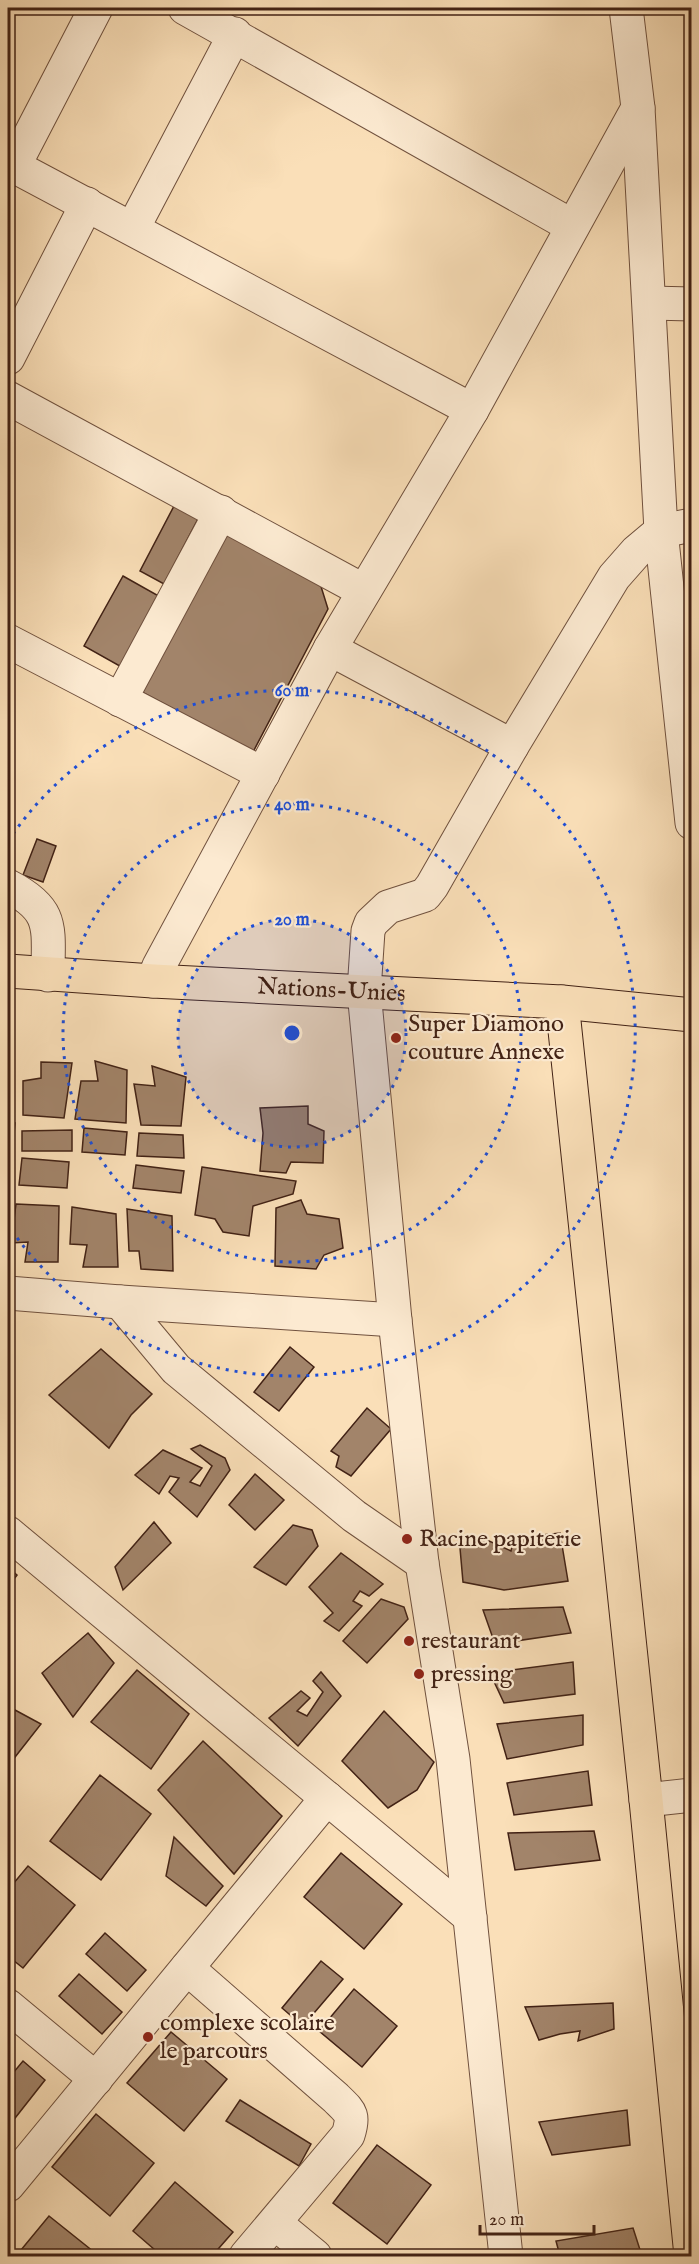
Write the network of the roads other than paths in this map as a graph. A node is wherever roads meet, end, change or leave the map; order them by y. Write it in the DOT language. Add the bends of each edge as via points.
graph roads {
  1 [pos="96,8"];
  2 [pos="185,8"];
  3 [pos="626,8"];
  4 [pos="235,34"];
  5 [pos="638,108"];
  6 [pos="11,164"];
  7 [pos="87,204"];
  8 [pos="572,226"];
  9 [pos="133,228"];
  10 [pos="650,303"];
  11 [pos="692,304"];
  12 [pos="8,358"];
  13 [pos="9,402"];
  14 [pos="472,410"];
  15 [pos="221,512"];
  16 [pos="676,528"];
  17 [pos="364,591"];
  18 [pos="8,641"];
  19 [pos="330,649"];
  20 [pos="120,700"];
  21 [pos="512,746"];
  22 [pos="263,774"];
  23 [pos="692,823"];
  24 [pos="8,886"];
  25 [pos="8,971"];
  26 [pos="48,975"];
  27 [pos="153,981"];
  28 [pos="364,991"];
  29 [pos="562,1002"];
  30 [pos="692,1015"];
  31 [pos="8,1293"];
  32 [pos="120,1302"];
  33 [pos="395,1320"];
  34 [pos="8,1533"];
  35 [pos="422,1563"];
  36 [pos="692,1795"];
  37 [pos="327,1798"];
  38 [pos="646,1800"];
  39 [pos="470,1917"];
  40 [pos="187,1968"];
  41 [pos="8,2006"];
  42 [pos="96,2079"];
  43 [pos="8,2185"];
  44 [pos="275,2223"];
  45 [pos="246,2256"];
  46 [pos="315,2256"];
  47 [pos="506,2256"];
  48 [pos="691,2256"];
  1 -- 6 [label="street"];
  2 -- 4 [label="street"];
  3 -- 5 [label="street"];
  4 -- 8 [label="street"];
  4 -- 9 [label="street"];
  5 -- 8 [label="street"];
  5 -- 10 [label="street"];
  6 -- 7 [label="street"];
  7 -- 9 [label="street"];
  7 -- 12 [label="street"];
  8 -- 14 [label="street"];
  9 -- 14 [label="street"];
  10 -- 11 [label="street"];
  10 -- 16 [label="street"];
  13 -- 15 [label="street"];
  14 -- 17 [label="street"];
  15 -- 17 [label="street"];
  15 -- 20 [label="street"];
  16 -- 21 [label="street" via="636,552 614,577"];
  16 -- 23 [label="street"];
  17 -- 19 [label="street"];
  18 -- 20 [label="street"];
  19 -- 21 [label="street"];
  19 -- 22 [label="street"];
  20 -- 22 [label="street"];
  21 -- 28 [label="street" via="425,895 388,907 371,923"];
  22 -- 27 [label="street"];
  24 -- 26 [label="street" via="41,910 47,924"];
  25 -- 26 [label="main road, Nations-Unies"];
  26 -- 27 [label="main road, Nations-Unies"];
  27 -- 28 [label="main road, Nations-Unies"];
  28 -- 29 [label="main road, Nations-Unies"];
  28 -- 33 [label="street"];
  29 -- 30 [label="main road, Nations-Unies"];
  29 -- 38 [label="main road"];
  31 -- 32 [label="street"];
  32 -- 33 [label="street"];
  32 -- 35 [label="street" via="176,1369 354,1516"];
  33 -- 35 [label="street"];
  34 -- 37 [label="street"];
  35 -- 39 [label="street" via="453,1759"];
  36 -- 38 [label="street"];
  37 -- 39 [label="street"];
  37 -- 40 [label="street"];
  38 -- 48 [label="main road"];
  39 -- 47 [label="street"];
  40 -- 42 [label="street"];
  40 -- 44 [label="street" via="351,2113 348,2135"];
  41 -- 42 [label="street"];
  42 -- 43 [label="street"];
  44 -- 45 [label="street"];
  44 -- 46 [label="street"];
}
